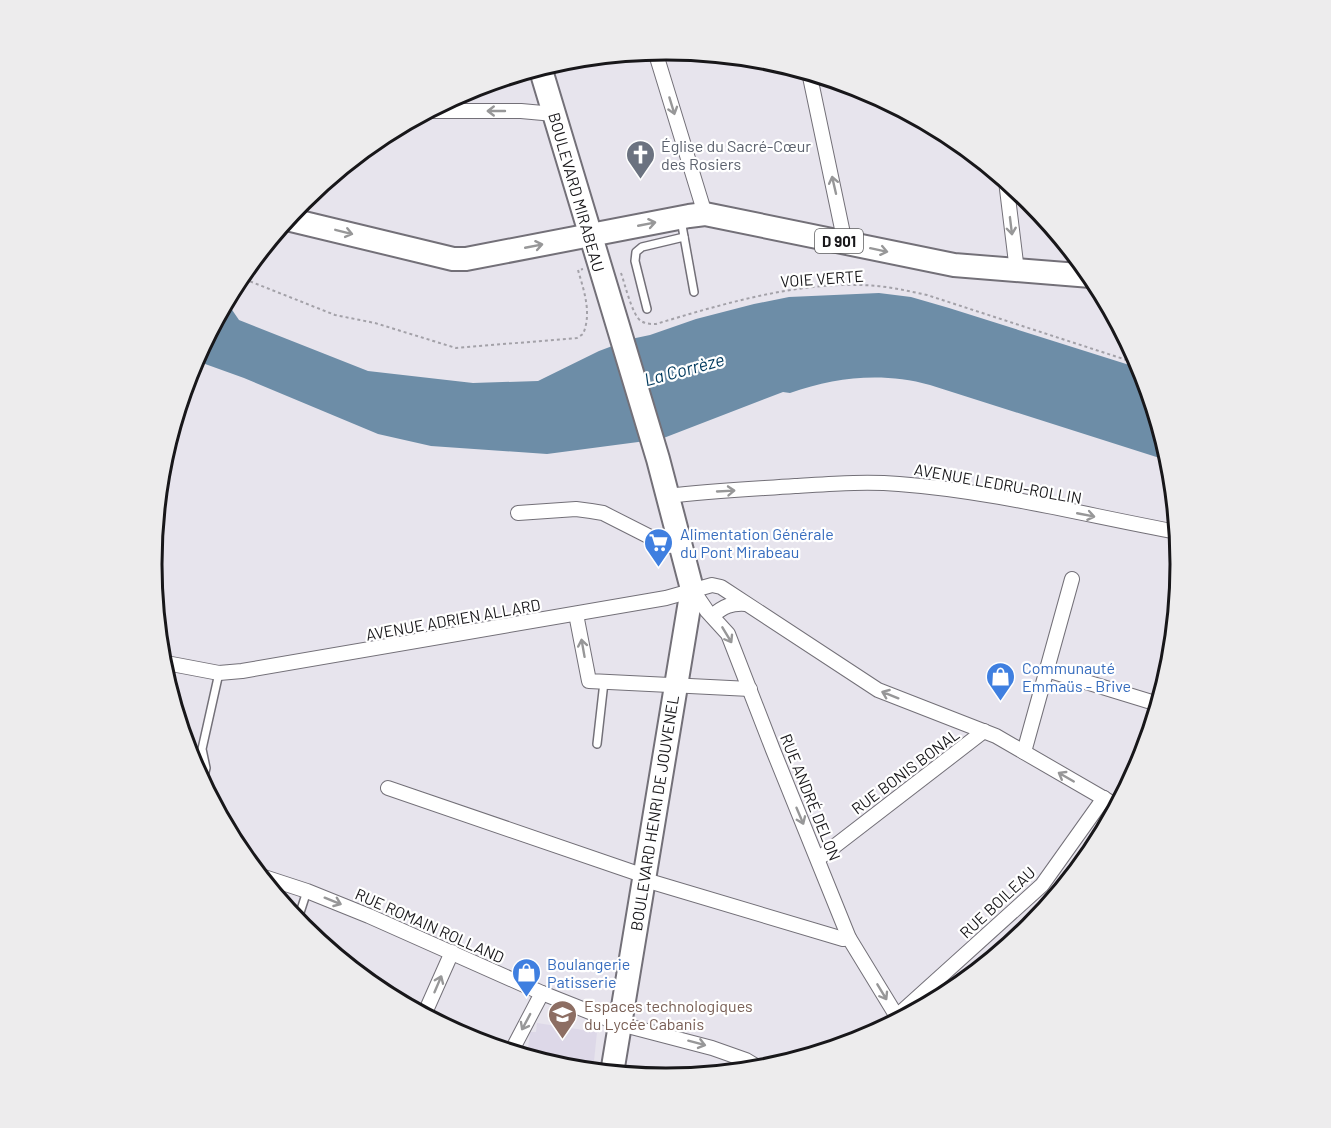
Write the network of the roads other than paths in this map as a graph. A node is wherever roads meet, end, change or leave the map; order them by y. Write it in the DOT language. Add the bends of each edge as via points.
graph roads {
  1 [pos="658,60"];
  2 [pos="542,75"];
  3 [pos="811,82"];
  4 [pos="445,111"];
  5 [pos="554,114"];
  6 [pos="1008,194"];
  7 [pos="705,214"];
  8 [pos="297,221"];
  9 [pos="682,227"];
  10 [pos="589,235"];
  11 [pos="845,243"];
  12 [pos="1017,271"];
  13 [pos="1078,275"];
  14 [pos="694,292"];
  15 [pos="647,309"];
  16 [pos="668,496"];
  17 [pos="518,513"];
  18 [pos="1168,530"];
  19 [pos="681,544"];
  20 [pos="1072,579"];
  21 [pos="692,589"];
  22 [pos="746,604"];
  23 [pos="576,614"];
  24 [pos="712,616"];
  25 [pos="171,664"];
  26 [pos="1047,670"];
  27 [pos="219,673"];
  28 [pos="604,682"];
  29 [pos="675,686"];
  30 [pos="750,689"];
  31 [pos="1150,702"];
  32 [pos="984,731"];
  33 [pos="597,744"];
  34 [pos="1024,752"];
  35 [pos="206,770"];
  36 [pos="388,788"];
  37 [pos="1104,798"];
  38 [pos="1110,802"];
  39 [pos="818,858"];
  40 [pos="644,878"];
  41 [pos="273,879"];
  42 [pos="307,891"];
  43 [pos="301,911"];
  44 [pos="849,938"];
  45 [pos="452,952"];
  46 [pos="542,993"];
  47 [pos="917,1001"];
  48 [pos="427,1008"];
  49 [pos="895,1012"];
  50 [pos="620,1024"];
  51 [pos="515,1045"];
  52 [pos="748,1061"];
  53 [pos="613,1065"];
  1 -- 7 [label="street, one-way"];
  2 -- 5 [label="main road, BOULEVARD MIRABEAU"];
  11 -- 3 [label="street, one-way"];
  5 -- 4 [label="street, one-way"];
  5 -- 10 [label="main road, BOULEVARD MIRABEAU"];
  6 -- 12 [label="street, one-way"];
  7 -- 9 [label="main road, D 901"];
  7 -- 11 [label="main road, D 901"];
  8 -- 10 [label="main road, D 901, one-way" via="453,259"];
  10 -- 9 [label="main road, D 901, one-way"];
  9 -- 14 [label="lane"];
  9 -- 15 [label="lane" via="636,252"];
  10 -- 16 [label="main road, BOULEVARD MIRABEAU" via="588,268 614,316"];
  11 -- 12 [label="main road, D 901, one-way" via="954,265"];
  12 -- 13 [label="main road, D 901"];
  16 -- 18 [label="street, AVENUE LEDRU-ROLLIN, one-way" via="897,483 1002,498"];
  16 -- 19 [label="main road"];
  17 -- 19 [label="street" via="566,509 603,513 668,546"];
  19 -- 21 [label="main road"];
  20 -- 26 [label="street"];
  21 -- 22 [label="street, AVENUE ADRIEN ALLARD" via="721,587"];
  21 -- 23 [label="street, AVENUE ADRIEN ALLARD" via="666,598"];
  21 -- 24 [label="street, RUE ANDRÉ DELON"];
  21 -- 29 [label="main road, BOULEVARD HENRI DE JOUVENEL"];
  22 -- 24 [label="street" via="732,603"];
  32 -- 22 [label="street, AVENUE ADRIEN ALLARD, one-way" via="878,690"];
  23 -- 27 [label="street, AVENUE ADRIEN ALLARD"];
  28 -- 23 [label="street, one-way" via="589,681"];
  24 -- 30 [label="street, RUE ANDRÉ DELON, one-way" via="728,634"];
  25 -- 27 [label="street, AVENUE ADRIEN ALLARD"];
  26 -- 31 [label="street"];
  26 -- 34 [label="street"];
  27 -- 35 [label="lane" via="202,749"];
  28 -- 29 [label="street"];
  28 -- 33 [label="lane"];
  29 -- 30 [label="street"];
  29 -- 40 [label="main road, BOULEVARD HENRI DE JOUVENEL"];
  30 -- 39 [label="street, RUE ANDRÉ DELON, one-way"];
  32 -- 34 [label="street, AVENUE ADRIEN ALLARD"];
  32 -- 39 [label="street, RUE BONIS BONAL"];
  37 -- 34 [label="street, AVENUE ADRIEN ALLARD, one-way"];
  36 -- 40 [label="street"];
  37 -- 38 [label="street, AVENUE ADRIEN ALLARD"];
  37 -- 47 [label="street, RUE BOILEAU" via="1042,885"];
  39 -- 44 [label="street, RUE ANDRÉ DELON"];
  40 -- 44 [label="street"];
  40 -- 50 [label="main road, BOULEVARD HENRI DE JOUVENEL"];
  41 -- 42 [label="street, RUE ROMAIN ROLLAND"];
  42 -- 43 [label="lane"];
  42 -- 45 [label="street, RUE ROMAIN ROLLAND, one-way"];
  44 -- 49 [label="street, RUE ANDRÉ DELON, one-way"];
  45 -- 46 [label="street, RUE ROMAIN ROLLAND"];
  48 -- 45 [label="street, one-way"];
  46 -- 50 [label="street, RUE ROMAIN ROLLAND"];
  46 -- 51 [label="street, one-way"];
  50 -- 52 [label="street, RUE ROMAIN ROLLAND, one-way"];
  50 -- 53 [label="main road, BOULEVARD HENRI DE JOUVENEL"];
}
